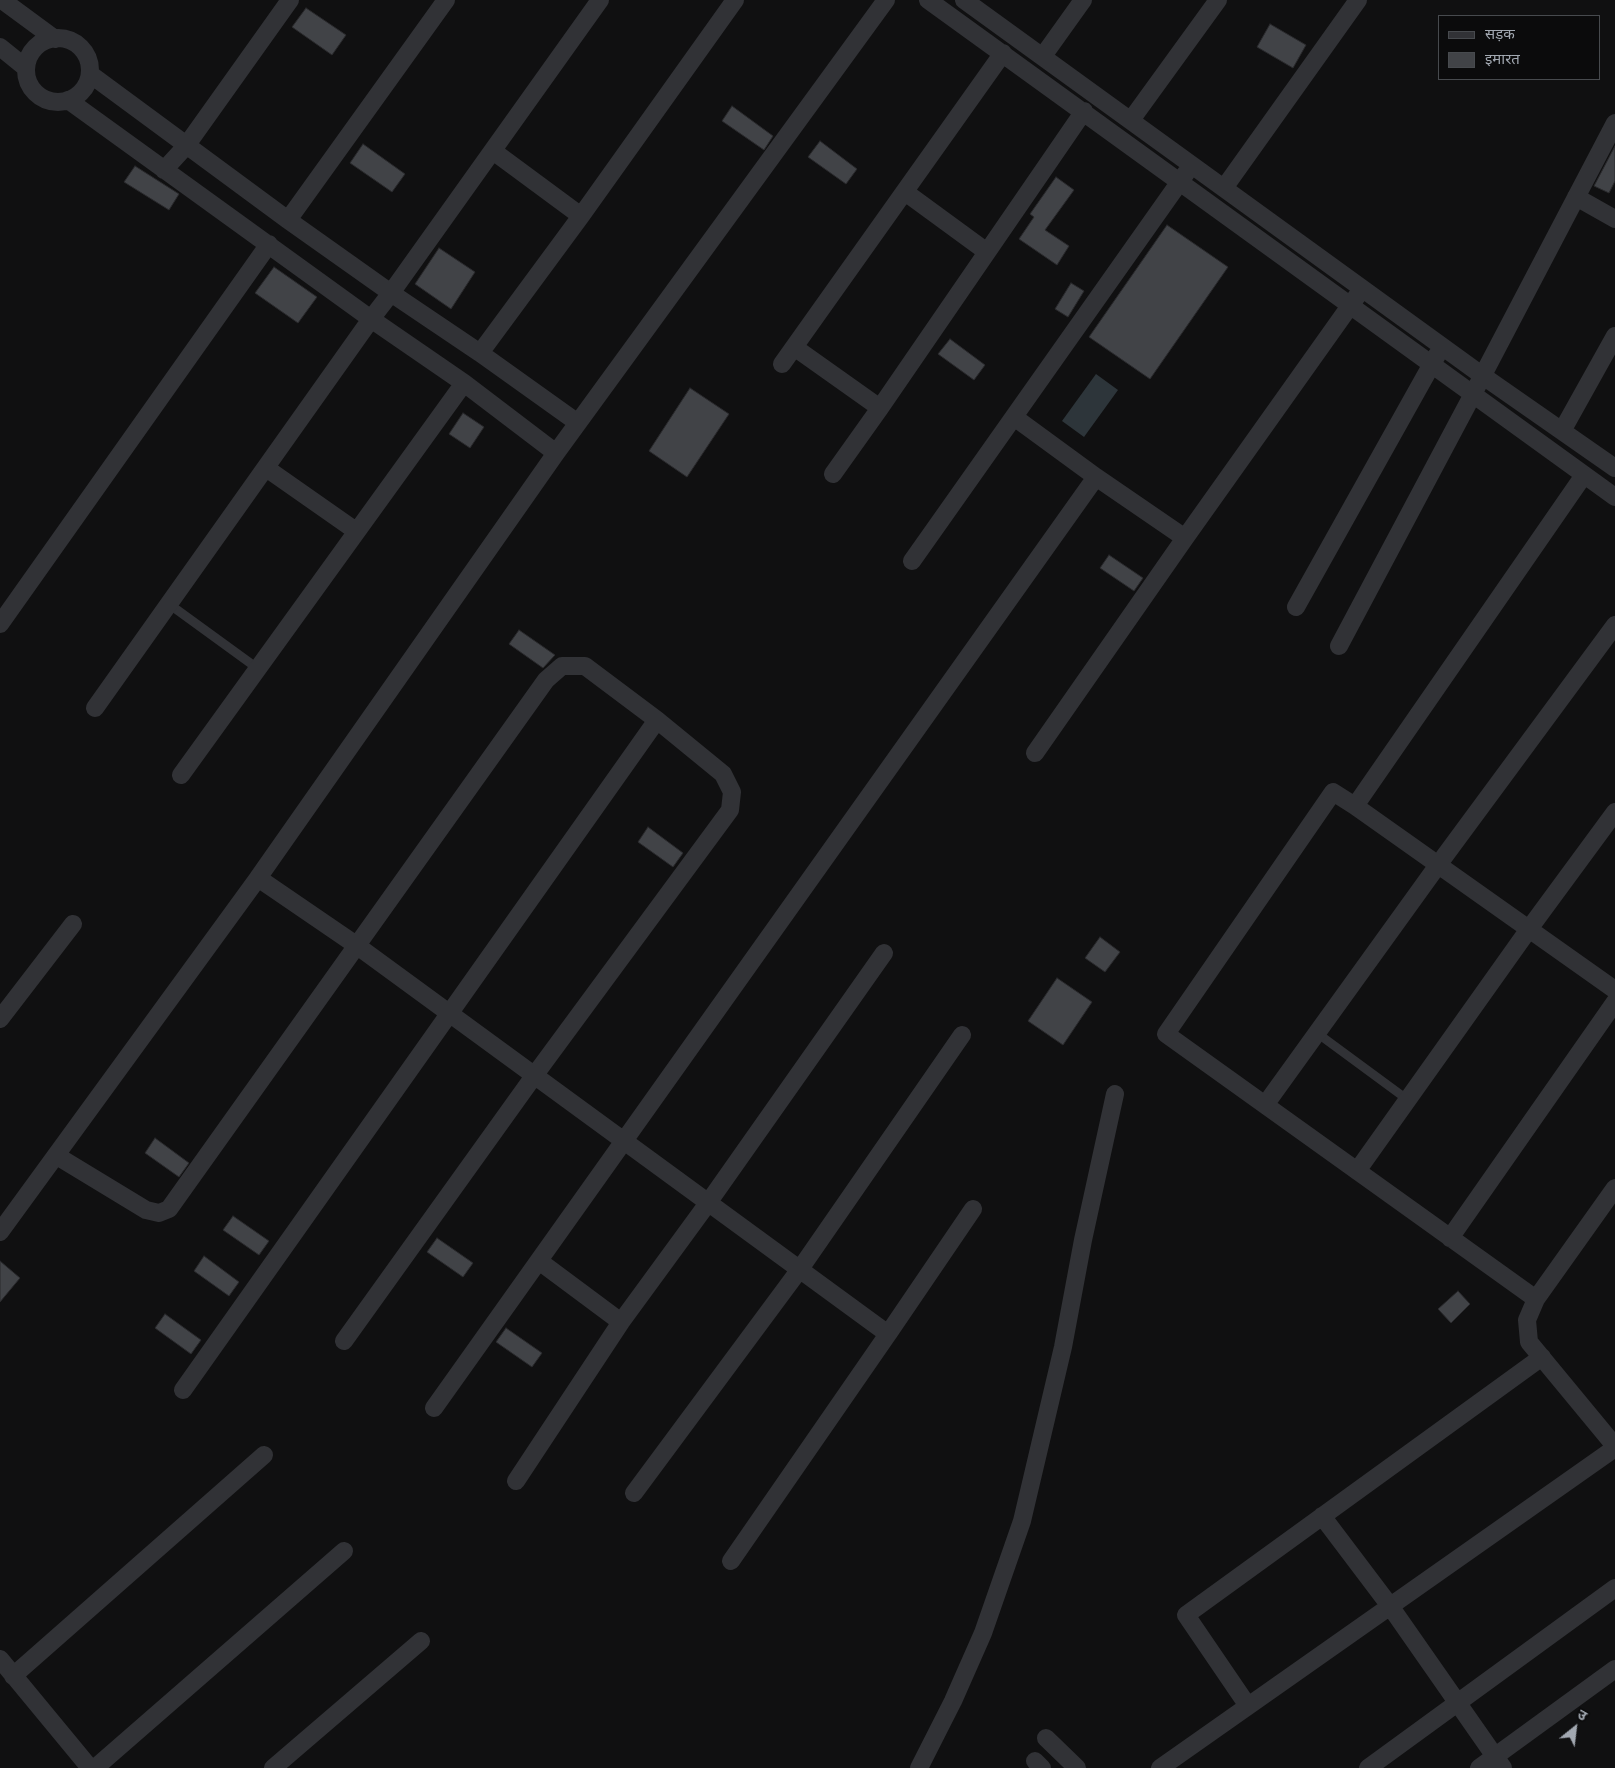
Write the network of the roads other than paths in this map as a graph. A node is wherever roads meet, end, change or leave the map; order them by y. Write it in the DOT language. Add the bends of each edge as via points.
graph roads {
  1 [pos="2,0"];
  2 [pos="290,0"];
  3 [pos="446,0"];
  4 [pos="600,0"];
  5 [pos="736,0"];
  6 [pos="886,0"];
  7 [pos="928,0"];
  8 [pos="964,0"];
  9 [pos="1083,0"];
  10 [pos="1218,0"];
  11 [pos="1358,0"];
  12 [pos="55,38"];
  13 [pos="0,47"];
  14 [pos="1003,54"];
  15 [pos="1043,56"];
  16 [pos="26,68"];
  17 [pos="90,74"];
  18 [pos="68,100"];
  19 [pos="1084,111"];
  20 [pos="1131,120"];
  21 [pos="1615,122"];
  22 [pos="186,146"];
  23 [pos="492,151"];
  24 [pos="1192,165"];
  25 [pos="164,170"];
  26 [pos="1180,182"];
  27 [pos="1224,188"];
  28 [pos="905,192"];
  29 [pos="1576,197"];
  30 [pos="581,216"];
  31 [pos="1615,219"];
  32 [pos="288,220"];
  33 [pos="269,244"];
  34 [pos="987,252"];
  35 [pos="1363,288"];
  36 [pos="391,293"];
  37 [pos="1351,305"];
  38 [pos="371,319"];
  39 [pos="1615,336"];
  40 [pos="1443,346"];
  41 [pos="794,347"];
  42 [pos="480,353"];
  43 [pos="782,364"];
  44 [pos="1431,365"];
  45 [pos="1483,376"];
  46 [pos="464,383"];
  47 [pos="1473,394"];
  48 [pos="880,408"];
  49 [pos="1014,417"];
  50 [pos="578,423"];
  51 [pos="1562,431"];
  52 [pos="556,453"];
  53 [pos="266,468"];
  54 [pos="1615,468"];
  55 [pos="833,474"];
  56 [pos="1584,475"];
  57 [pos="1096,477"];
  58 [pos="1615,497"];
  59 [pos="356,531"];
  60 [pos="1185,538"];
  61 [pos="912,561"];
  62 [pos="169,604"];
  63 [pos="1296,607"];
  64 [pos="0,624"];
  65 [pos="1615,625"];
  66 [pos="1339,646"];
  67 [pos="257,668"];
  68 [pos="95,708"];
  69 [pos="657,720"];
  70 [pos="1035,754"];
  71 [pos="182,775"];
  72 [pos="1355,806"];
  73 [pos="1615,812"];
  74 [pos="1438,865"];
  75 [pos="258,878"];
  76 [pos="73,924"];
  77 [pos="1529,929"];
  78 [pos="356,945"];
  79 [pos="884,953"];
  80 [pos="1615,990"];
  81 [pos="1615,1002"];
  82 [pos="449,1014"];
  83 [pos="0,1019"];
  84 [pos="1317,1033"];
  85 [pos="962,1035"];
  86 [pos="534,1076"];
  87 [pos="1115,1094"];
  88 [pos="1408,1100"];
  89 [pos="1265,1105"];
  90 [pos="624,1142"];
  91 [pos="57,1156"];
  92 [pos="1357,1171"];
  93 [pos="1615,1188"];
  94 [pos="708,1203"];
  95 [pos="973,1209"];
  96 [pos="0,1232"];
  97 [pos="1450,1238"];
  98 [pos="538,1261"];
  99 [pos="800,1269"];
  100 [pos="1536,1299"];
  101 [pos="621,1322"];
  102 [pos="888,1334"];
  103 [pos="344,1341"];
  104 [pos="1542,1357"];
  105 [pos="182,1390"];
  106 [pos="434,1408"];
  107 [pos="1615,1447"];
  108 [pos="264,1455"];
  109 [pos="516,1481"];
  110 [pos="634,1493"];
  111 [pos="1322,1516"];
  112 [pos="344,1551"];
  113 [pos="731,1560"];
  114 [pos="1615,1588"];
  115 [pos="1390,1606"];
  116 [pos="422,1641"];
  117 [pos="0,1659"];
  118 [pos="1615,1669"];
  119 [pos="13,1676"];
  120 [pos="1458,1703"];
  121 [pos="1248,1706"];
  122 [pos="1046,1738"];
  123 [pos="1499,1762"];
  124 [pos="90,1768"];
  125 [pos="95,1768"];
  126 [pos="273,1768"];
  127 [pos="919,1768"];
  128 [pos="1077,1768"];
  129 [pos="1160,1768"];
  130 [pos="1368,1768"];
  131 [pos="1479,1768"];
  1 -- 12 [label="street"];
  2 -- 22 [label="street"];
  3 -- 32 [label="street"];
  4 -- 23 [label="street"];
  5 -- 30 [label="street"];
  6 -- 50 [label="street"];
  7 -- 14 [label="street"];
  8 -- 15 [label="street"];
  9 -- 15 [label="street"];
  10 -- 20 [label="street"];
  11 -- 27 [label="street"];
  12 -- 16 [label="street" via="38,45"];
  12 -- 17 [label="street" via="73,42 81,48"];
  13 -- 16 [label="street"];
  14 -- 19 [label="street"];
  14 -- 28 [label="street"];
  15 -- 20 [label="street"];
  16 -- 18 [label="street" via="35,92 50,101"];
  17 -- 18 [label="street" via="82,90"];
  17 -- 22 [label="street"];
  18 -- 25 [label="street"];
  19 -- 26 [label="street"];
  19 -- 34 [label="street"];
  20 -- 24 [label="street"];
  21 -- 29 [label="street"];
  22 -- 25 [label="street"];
  22 -- 32 [label="street"];
  23 -- 30 [label="street"];
  23 -- 36 [label="street"];
  24 -- 26 [label="street"];
  24 -- 27 [label="street"];
  25 -- 33 [label="street"];
  26 -- 37 [label="street"];
  26 -- 49 [label="street"];
  27 -- 35 [label="street"];
  28 -- 34 [label="street"];
  28 -- 41 [label="street"];
  29 -- 31 [label="street"];
  29 -- 45 [label="street"];
  30 -- 42 [label="street"];
  32 -- 36 [label="street"];
  33 -- 38 [label="street"];
  33 -- 64 [label="street"];
  34 -- 48 [label="street"];
  35 -- 37 [label="street"];
  35 -- 40 [label="street"];
  36 -- 38 [label="street"];
  36 -- 42 [label="street"];
  37 -- 44 [label="street"];
  37 -- 60 [label="street"];
  38 -- 46 [label="street"];
  38 -- 53 [label="street"];
  39 -- 51 [label="street"];
  40 -- 44 [label="street"];
  40 -- 45 [label="street"];
  41 -- 43 [label="street"];
  41 -- 48 [label="street"];
  42 -- 50 [label="street"];
  44 -- 47 [label="street"];
  44 -- 63 [label="street"];
  45 -- 47 [label="street"];
  45 -- 51 [label="street"];
  46 -- 52 [label="street"];
  46 -- 59 [label="street"];
  47 -- 56 [label="street"];
  47 -- 66 [label="street"];
  48 -- 55 [label="street"];
  49 -- 57 [label="street"];
  49 -- 61 [label="street"];
  50 -- 52 [label="street"];
  51 -- 54 [label="street"];
  52 -- 75 [label="street"];
  53 -- 59 [label="street"];
  53 -- 62 [label="street"];
  56 -- 58 [label="street"];
  56 -- 72 [label="street"];
  57 -- 60 [label="street"];
  57 -- 90 [label="street"];
  59 -- 67 [label="street"];
  60 -- 70 [label="street"];
  62 -- 67 [label="lane"];
  62 -- 68 [label="street"];
  65 -- 74 [label="street"];
  67 -- 71 [label="street"];
  69 -- 78 [label="street" via="585,666 562,666 546,680"];
  69 -- 82 [label="street"];
  69 -- 86 [label="street" via="723,774 732,792 730,810"];
  72 -- 74 [label="street"];
  72 -- 89 [label="street" via="1333,792 1166,1034"];
  73 -- 77 [label="street"];
  74 -- 77 [label="street"];
  74 -- 84 [label="street"];
  75 -- 78 [label="street"];
  75 -- 91 [label="street"];
  76 -- 83 [label="street"];
  77 -- 80 [label="street"];
  77 -- 88 [label="street"];
  78 -- 82 [label="street"];
  78 -- 91 [label="street" via="169,1208 159,1213 146,1210"];
  79 -- 94 [label="street"];
  81 -- 97 [label="street"];
  82 -- 86 [label="street"];
  82 -- 105 [label="street"];
  84 -- 88 [label="lane"];
  84 -- 89 [label="street"];
  85 -- 99 [label="street"];
  86 -- 90 [label="street"];
  86 -- 103 [label="street"];
  87 -- 127 [label="street" via="1063,1347 1022,1521 983,1633"];
  88 -- 92 [label="street"];
  89 -- 92 [label="street"];
  90 -- 94 [label="street"];
  90 -- 98 [label="street"];
  91 -- 96 [label="street"];
  92 -- 97 [label="street"];
  93 -- 100 [label="street"];
  94 -- 99 [label="street"];
  94 -- 101 [label="street"];
  95 -- 102 [label="street"];
  97 -- 100 [label="street"];
  98 -- 101 [label="street"];
  98 -- 106 [label="street"];
  99 -- 102 [label="street"];
  99 -- 110 [label="street"];
  100 -- 104 [label="street" via="1527,1320 1529,1342"];
  101 -- 109 [label="street"];
  102 -- 113 [label="street"];
  104 -- 107 [label="street"];
  104 -- 111 [label="street"];
  107 -- 115 [label="street"];
  108 -- 119 [label="street"];
  111 -- 115 [label="street"];
  111 -- 121 [label="street" via="1186,1615"];
  112 -- 125 [label="street"];
  114 -- 120 [label="street"];
  115 -- 120 [label="street"];
  115 -- 121 [label="street"];
  116 -- 126 [label="street"];
  117 -- 119 [label="street"];
  118 -- 123 [label="street"];
  119 -- 124 [label="street"];
  120 -- 123 [label="street"];
  120 -- 130 [label="street"];
  121 -- 129 [label="street"];
  122 -- 128 [label="street"];
  123 -- 131 [label="street"];
}
